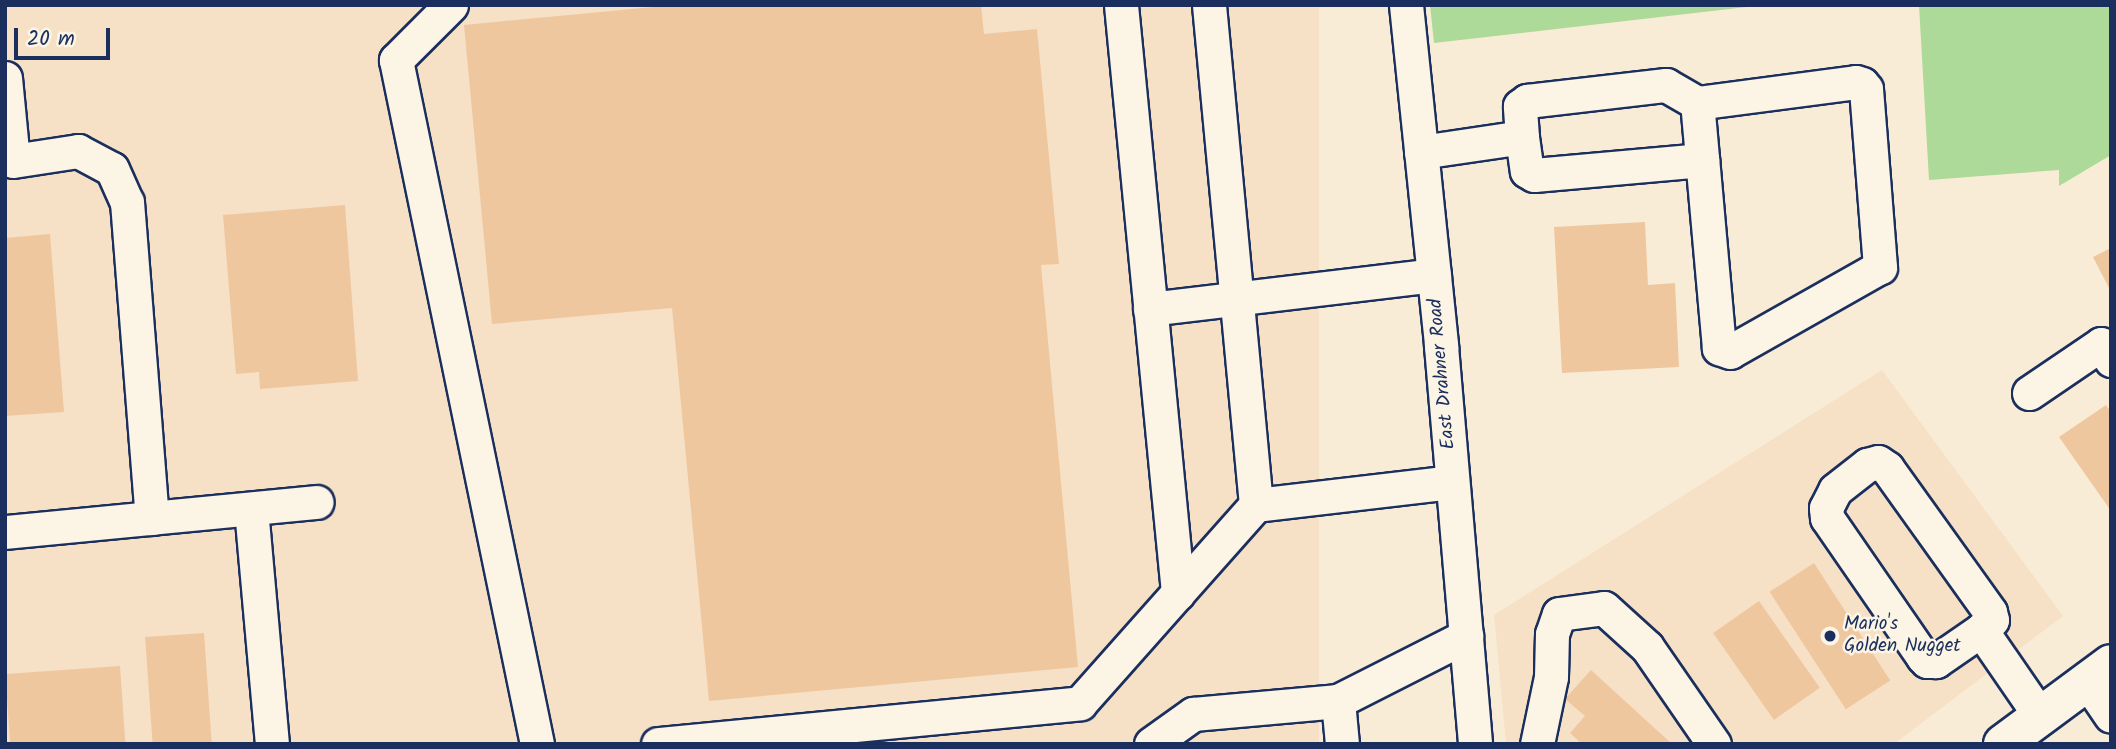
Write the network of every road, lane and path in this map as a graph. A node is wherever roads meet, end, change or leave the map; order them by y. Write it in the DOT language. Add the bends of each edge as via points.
graph roads {
  1 [pos="451,5"];
  2 [pos="1121,5"];
  3 [pos="1209,5"];
  4 [pos="1406,5"];
  5 [pos="5,78"];
  6 [pos="1697,103"];
  7 [pos="1522,137"];
  8 [pos="1421,152"];
  9 [pos="1702,160"];
  10 [pos="1434,275"];
  11 [pos="1237,296"];
  12 [pos="1150,309"];
  13 [pos="2111,360"];
  14 [pos="2029,393"];
  15 [pos="1452,482"];
  16 [pos="317,502"];
  17 [pos="1256,505"];
  18 [pos="251,509"];
  19 [pos="152,518"];
  20 [pos="5,532"];
  21 [pos="1178,593"];
  22 [pos="1982,630"];
  23 [pos="1466,636"];
  24 [pos="2099,673"];
  25 [pos="1338,701"];
  26 [pos="2040,716"];
  27 [pos="2111,716"];
  28 [pos="272,744"];
  29 [pos="537,744"];
  30 [pos="658,744"];
  31 [pos="1151,744"];
  32 [pos="1342,744"];
  33 [pos="1475,744"];
  34 [pos="1537,744"];
  35 [pos="1714,744"];
  36 [pos="2003,744"];
  1 -- 29 [label="street" via="396,60"];
  2 -- 12 [label="street"];
  3 -- 11 [label="street"];
  4 -- 8 [label="street, East Drahner Road"];
  5 -- 19 [label="street" via="13,161 78,151 112,169 127,202"];
  6 -- 7 [label="street" via="1666,85 1527,101 1520,106"];
  6 -- 9 [label="street"];
  6 -- 9 [label="street" via="1862,84 1880,267 1730,352 1719,348"];
  7 -- 8 [label="street"];
  7 -- 9 [label="street" via="1527,171 1534,175"];
  8 -- 10 [label="street, East Drahner Road"];
  10 -- 11 [label="street"];
  10 -- 15 [label="street, East Drahner Road"];
  11 -- 12 [label="street"];
  11 -- 17 [label="street"];
  12 -- 21 [label="street"];
  13 -- 14 [label="street" via="2101,345"];
  15 -- 17 [label="street"];
  15 -- 23 [label="street, East Drahner Road"];
  16 -- 18 [label="street"];
  17 -- 21 [label="street"];
  18 -- 19 [label="street"];
  18 -- 28 [label="street"];
  19 -- 20 [label="street"];
  21 -- 30 [label="street" via="1080,703"];
  22 -- 22 [label="street" via="1992,620 1990,612 1887,468 1878,462 1867,465 1835,490 1826,508 1827,518 1927,661 1936,661"];
  22 -- 26 [label="street"];
  23 -- 25 [label="street"];
  23 -- 33 [label="street, East Drahner Road"];
  24 -- 26 [label="main road"];
  24 -- 27 [label="street"];
  25 -- 31 [label="street" via="1194,714"];
  25 -- 32 [label="street"];
  26 -- 36 [label="main road"];
  34 -- 35 [label="street" via="1551,677 1552,634 1559,614 1604,608 1647,647"];
}
